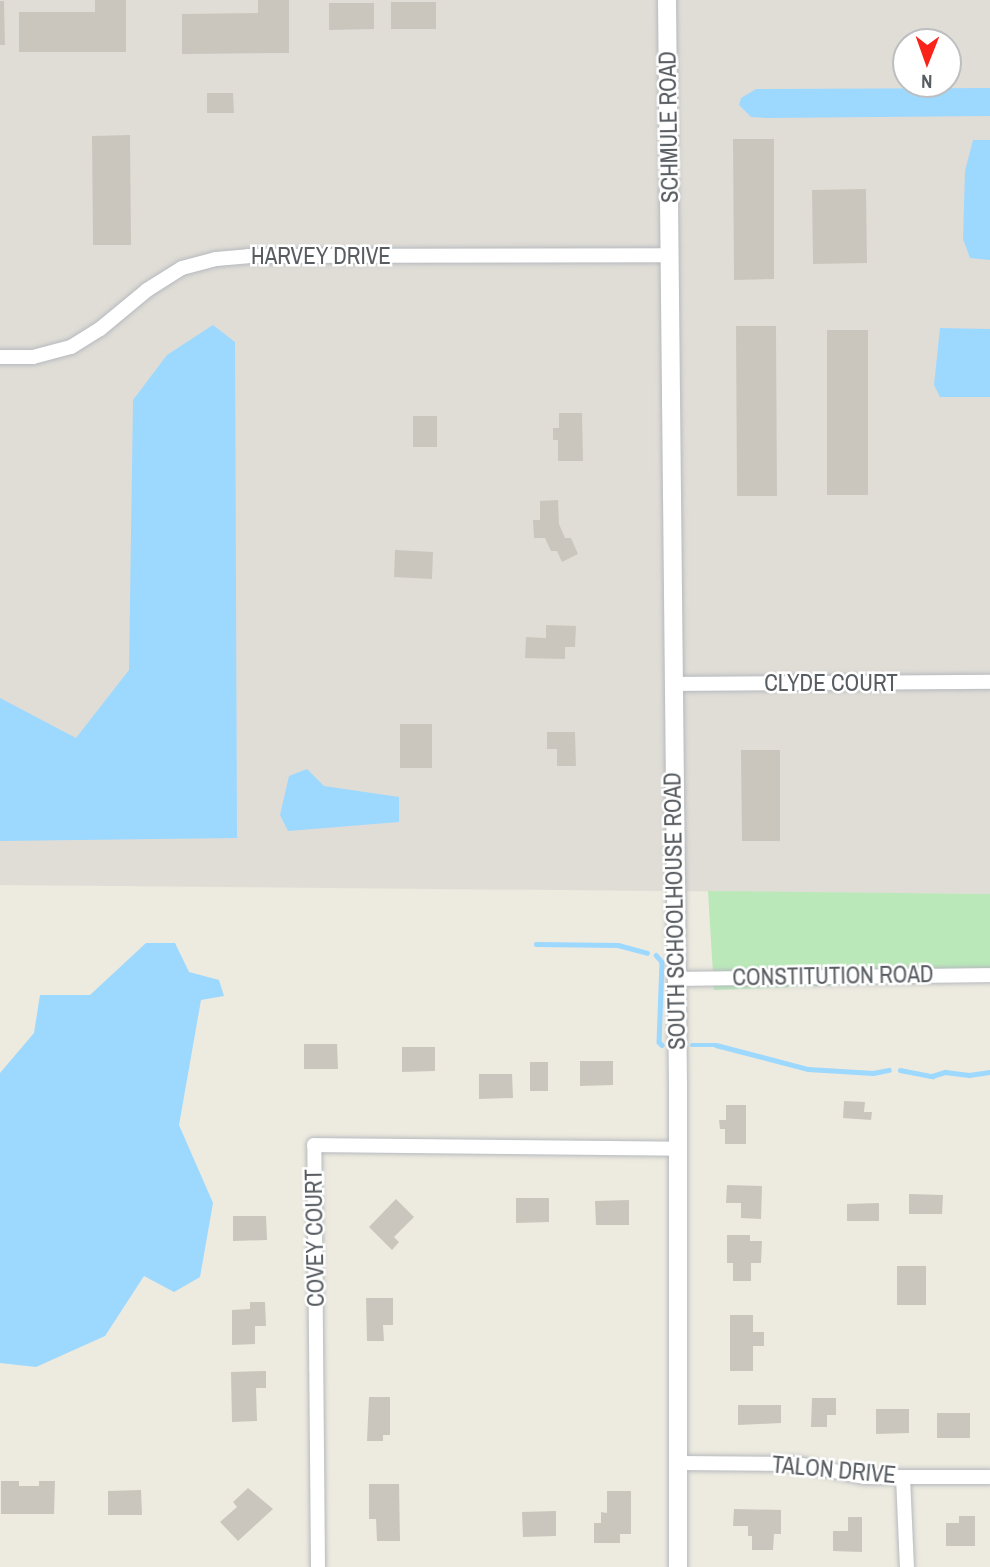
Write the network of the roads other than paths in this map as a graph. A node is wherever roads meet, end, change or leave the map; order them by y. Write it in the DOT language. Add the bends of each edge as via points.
graph roads {
  1 [pos="667,0"];
  2 [pos="670,255"];
  3 [pos="0,357"];
  4 [pos="990,682"];
  5 [pos="673,684"];
  6 [pos="990,975"];
  7 [pos="677,979"];
  8 [pos="676,1149"];
  9 [pos="678,1463"];
  10 [pos="903,1477"];
  11 [pos="990,1477"];
  12 [pos="318,1567"];
  13 [pos="678,1567"];
  14 [pos="907,1567"];
  1 -- 2 [label="street, SCHMULE ROAD"];
  2 -- 3 [label="street, HARVEY DRIVE" via="216,259 170,275 71,347 33,357"];
  2 -- 5 [label="street, SOUTH SCHOOLHOUSE ROAD"];
  4 -- 5 [label="street, CLYDE COURT"];
  5 -- 7 [label="street, SOUTH SCHOOLHOUSE ROAD"];
  6 -- 7 [label="street, CONSTITUTION ROAD"];
  7 -- 8 [label="street, SOUTH SCHOOLHOUSE ROAD"];
  8 -- 9 [label="street, SOUTH SCHOOLHOUSE ROAD"];
  8 -- 12 [label="street, COVEY COURT" via="314,1145"];
  9 -- 10 [label="street, TALON DRIVE" via="798,1464 864,1477"];
  9 -- 13 [label="street, SOUTH SCHOOLHOUSE ROAD"];
  10 -- 11 [label="street, TALON DRIVE"];
  10 -- 14 [label="street"];
}
